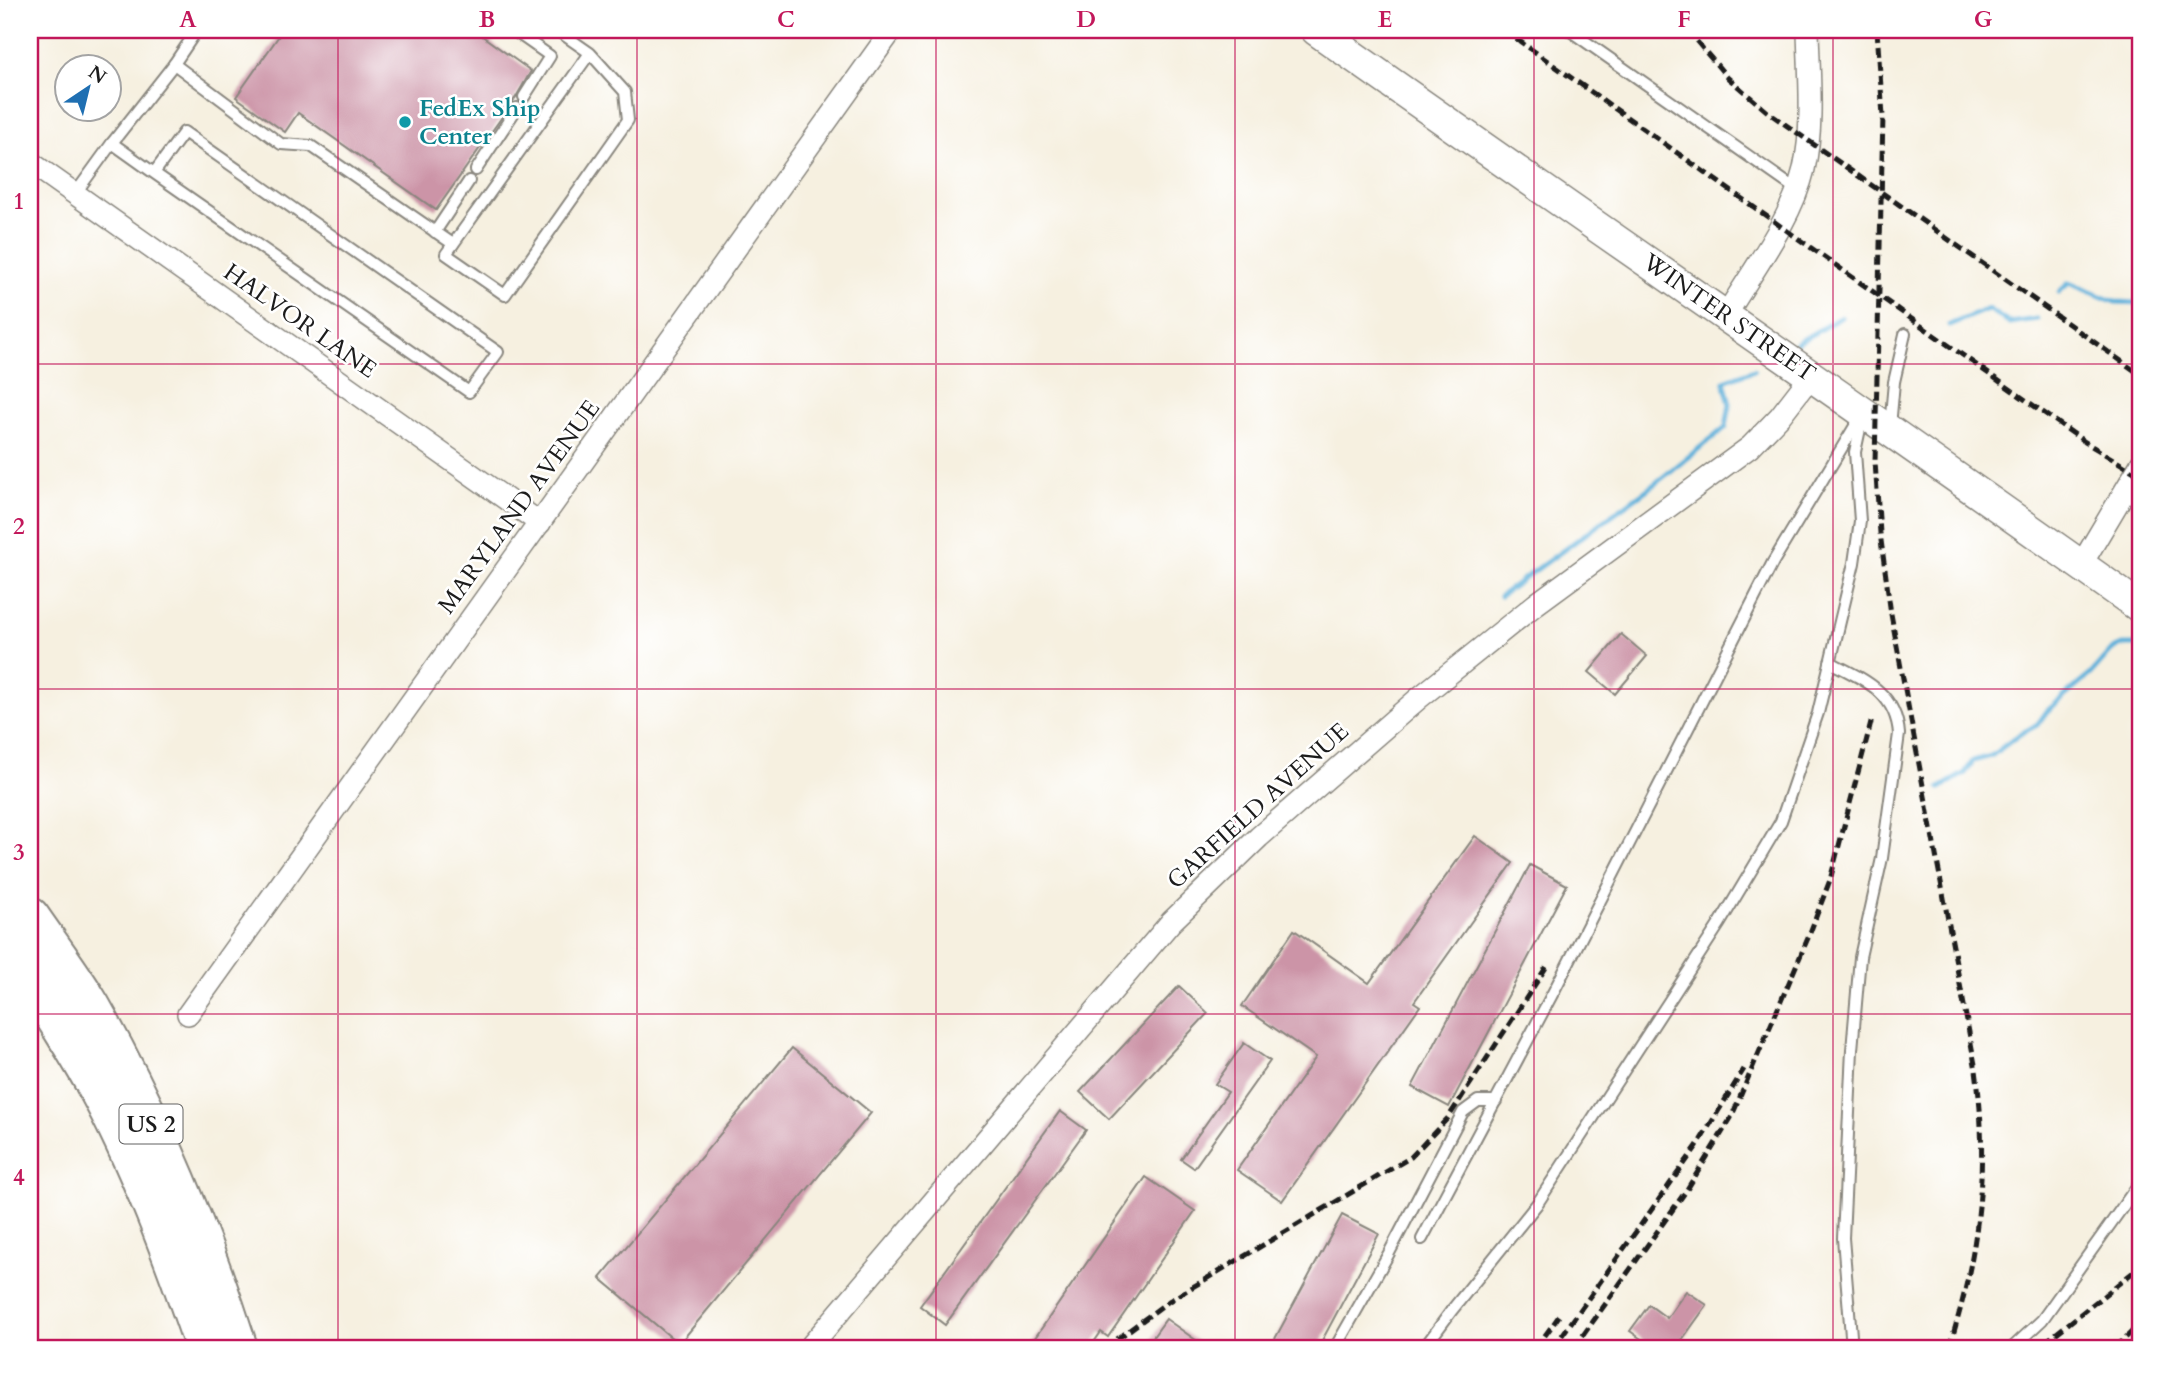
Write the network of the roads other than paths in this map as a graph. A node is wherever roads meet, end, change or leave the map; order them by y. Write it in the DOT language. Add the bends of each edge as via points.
graph roads {
  1 [pos="197,30"];
  2 [pos="513,30"];
  3 [pos="557,30"];
  4 [pos="892,30"];
  5 [pos="1316,30"];
  6 [pos="1569,30"];
  7 [pos="1808,30"];
  8 [pos="590,53"];
  9 [pos="174,64"];
  10 [pos="524,97"];
  11 [pos="517,108"];
  12 [pos="112,143"];
  13 [pos="30,162"];
  14 [pos="476,170"];
  15 [pos="154,173"];
  16 [pos="468,181"];
  17 [pos="1797,190"];
  18 [pos="75,194"];
  19 [pos="435,232"];
  20 [pos="453,244"];
  21 [pos="1726,315"];
  22 [pos="1905,334"];
  23 [pos="1811,376"];
  24 [pos="1864,413"];
  25 [pos="1889,431"];
  26 [pos="2141,464"];
  27 [pos="540,523"];
  28 [pos="2081,565"];
  29 [pos="2141,608"];
  30 [pos="1830,662"];
  31 [pos="30,917"];
  32 [pos="30,977"];
  33 [pos="188,1014"];
  34 [pos="1496,1101"];
  35 [pos="2141,1181"];
  36 [pos="1423,1239"];
  37 [pos="181,1280"];
  38 [pos="192,1348"];
  39 [pos="205,1348"];
  40 [pos="238,1348"];
  41 [pos="810,1348"];
  42 [pos="1335,1348"];
  43 [pos="1424,1348"];
  44 [pos="1852,1348"];
  45 [pos="2012,1348"];
  1 -- 9 [label="lane"];
  2 -- 10 [label="lane" via="550,56"];
  3 -- 8 [label="lane"];
  4 -- 27 [label="street, MARYLAND AVENUE"];
  5 -- 21 [label="street, WINTER STREET"];
  6 -- 17 [label="lane"];
  7 -- 17 [label="street" via="1808,139"];
  8 -- 20 [label="lane"];
  8 -- 20 [label="lane" via="625,92 628,120 505,295 446,254"];
  9 -- 12 [label="lane"];
  9 -- 19 [label="lane" via="281,144 312,146"];
  11 -- 14 [label="lane"];
  12 -- 15 [label="lane"];
  12 -- 18 [label="lane"];
  13 -- 18 [label="street, HALVOR LANE"];
  15 -- 15 [label="lane" via="469,392 498,352 184,132"];
  16 -- 19 [label="lane"];
  17 -- 21 [label="street"];
  18 -- 27 [label="street, HALVOR LANE"];
  19 -- 20 [label="lane"];
  21 -- 23 [label="street, WINTER STREET"];
  22 -- 25 [label="lane"];
  23 -- 24 [label="street, WINTER STREET"];
  23 -- 41 [label="street, GARFIELD AVENUE" via="1750,447 1565,582 1428,691 1199,893"];
  24 -- 25 [label="street, WINTER STREET"];
  24 -- 30 [label="lane" via="1855,452 1859,533"];
  24 -- 34 [label="lane" via="1773,562"];
  25 -- 28 [label="street, WINTER STREET"];
  26 -- 28 [label="street"];
  27 -- 33 [label="street, MARYLAND AVENUE"];
  28 -- 29 [label="street, WINTER STREET"];
  30 -- 43 [label="lane" via="1790,799 1755,867 1538,1204"];
  30 -- 44 [label="lane" via="1862,678 1885,697 1896,714 1899,734 1882,858 1860,957 1852,1050 1843,1238"];
  31 -- 40 [label="highway, US 2" via="89,1004 162,1144 213,1269"];
  32 -- 37 [label="highway, US 2" via="94,1083 126,1147"];
  34 -- 36 [label="lane"];
  34 -- 42 [label="lane" via="1478,1101 1463,1112"];
  35 -- 45 [label="lane" via="2042,1320"];
  37 -- 38 [label="highway"];
  37 -- 39 [label="highway, US 2"];
}
